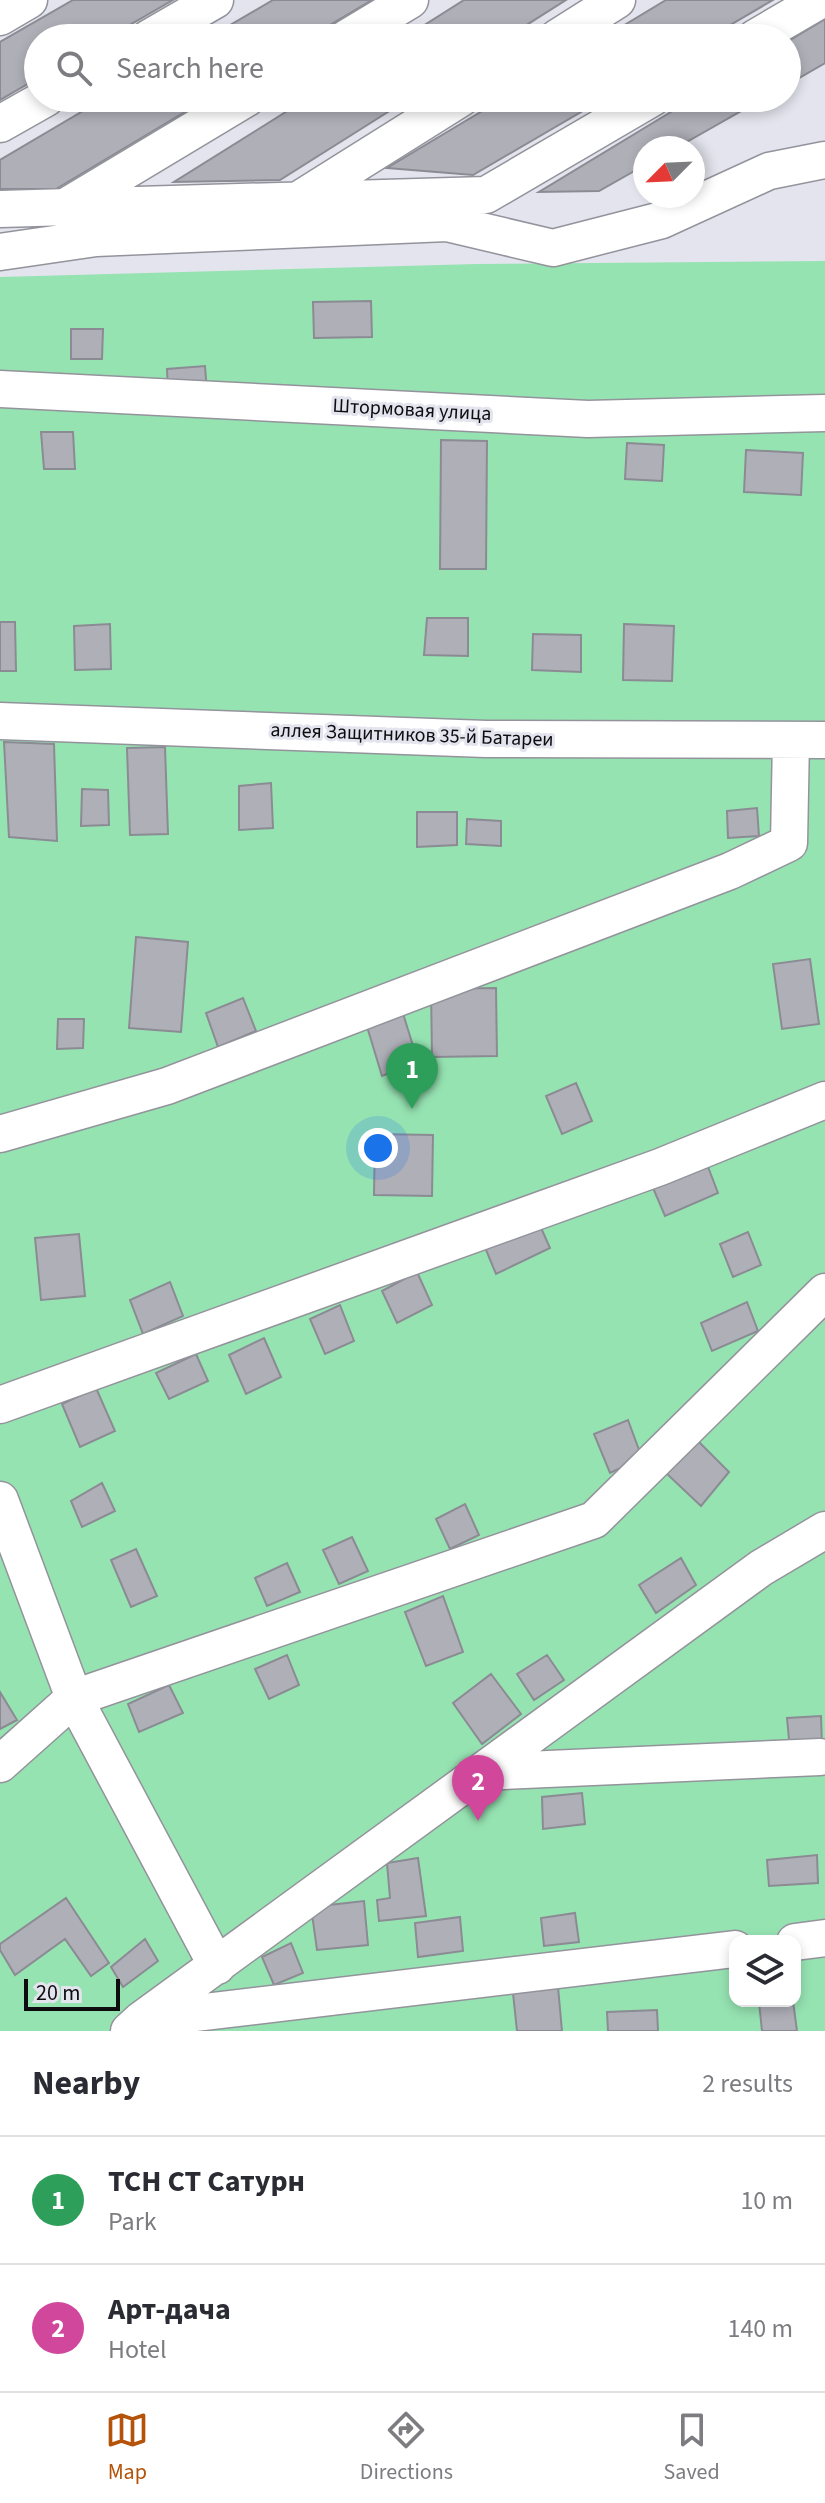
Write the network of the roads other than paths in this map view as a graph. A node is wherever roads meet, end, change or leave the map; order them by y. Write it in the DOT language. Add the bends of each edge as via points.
graph roads {
  1 [pos="29,0"];
  2 [pos="215,0"];
  3 [pos="410,0"];
  4 [pos="617,0"];
  5 [pos="820,0"];
  6 [pos="0,17"];
  7 [pos="173,24"];
  8 [pos="370,24"];
  9 [pos="579,24"];
  10 [pos="779,24"];
  11 [pos="24,110"];
  12 [pos="224,112"];
  13 [pos="439,112"];
  14 [pos="628,112"];
  15 [pos="0,124"];
  16 [pos="825,160"];
  17 [pos="298,200"];
  18 [pos="66,207"];
  19 [pos="0,209"];
  20 [pos="0,252"];
  21 [pos="0,389"];
  22 [pos="825,413"];
  23 [pos="0,721"];
  24 [pos="808,740"];
  25 [pos="825,1100"];
  26 [pos="0,1134"];
  27 [pos="825,1292"];
  28 [pos="0,1405"];
  29 [pos="0,1500"];
  30 [pos="825,1530"];
  31 [pos="74,1698"];
  32 [pos="820,1757"];
  33 [pos="0,1764"];
  34 [pos="482,1772"];
  35 [pos="825,1938"];
  36 [pos="801,1941"];
  37 [pos="729,1950"];
  38 [pos="217,1966"];
  39 [pos="135,2025"];
  1 -- 6 [label="street"];
  2 -- 7 [label="street"];
  3 -- 8 [label="street"];
  4 -- 9 [label="street"];
  5 -- 10 [label="street"];
  11 -- 15 [label="street"];
  12 -- 18 [label="street"];
  13 -- 17 [label="street"];
  14 -- 17 [label="street" via="486,195"];
  16 -- 20 [label="street" via="769,171 662,220 553,248 447,223 96,238"];
  17 -- 18 [label="street"];
  18 -- 19 [label="street"];
  21 -- 22 [label="street, Штормовая улица" via="588,419"];
  23 -- 24 [label="street, аллея Защитников 35-й Батареи" via="486,739"];
  24 -- 26 [label="street" via="789,843 716,876 167,1086"];
  25 -- 28 [label="street" via="660,1167"];
  27 -- 31 [label="street" via="594,1520"];
  29 -- 31 [label="street"];
  30 -- 34 [label="street" via="761,1568"];
  31 -- 33 [label="street"];
  31 -- 38 [label="street"];
  32 -- 34 [label="street"];
  34 -- 38 [label="street"];
  35 -- 36 [label="street"];
  37 -- 39 [label="street"];
  38 -- 39 [label="street"];
}
